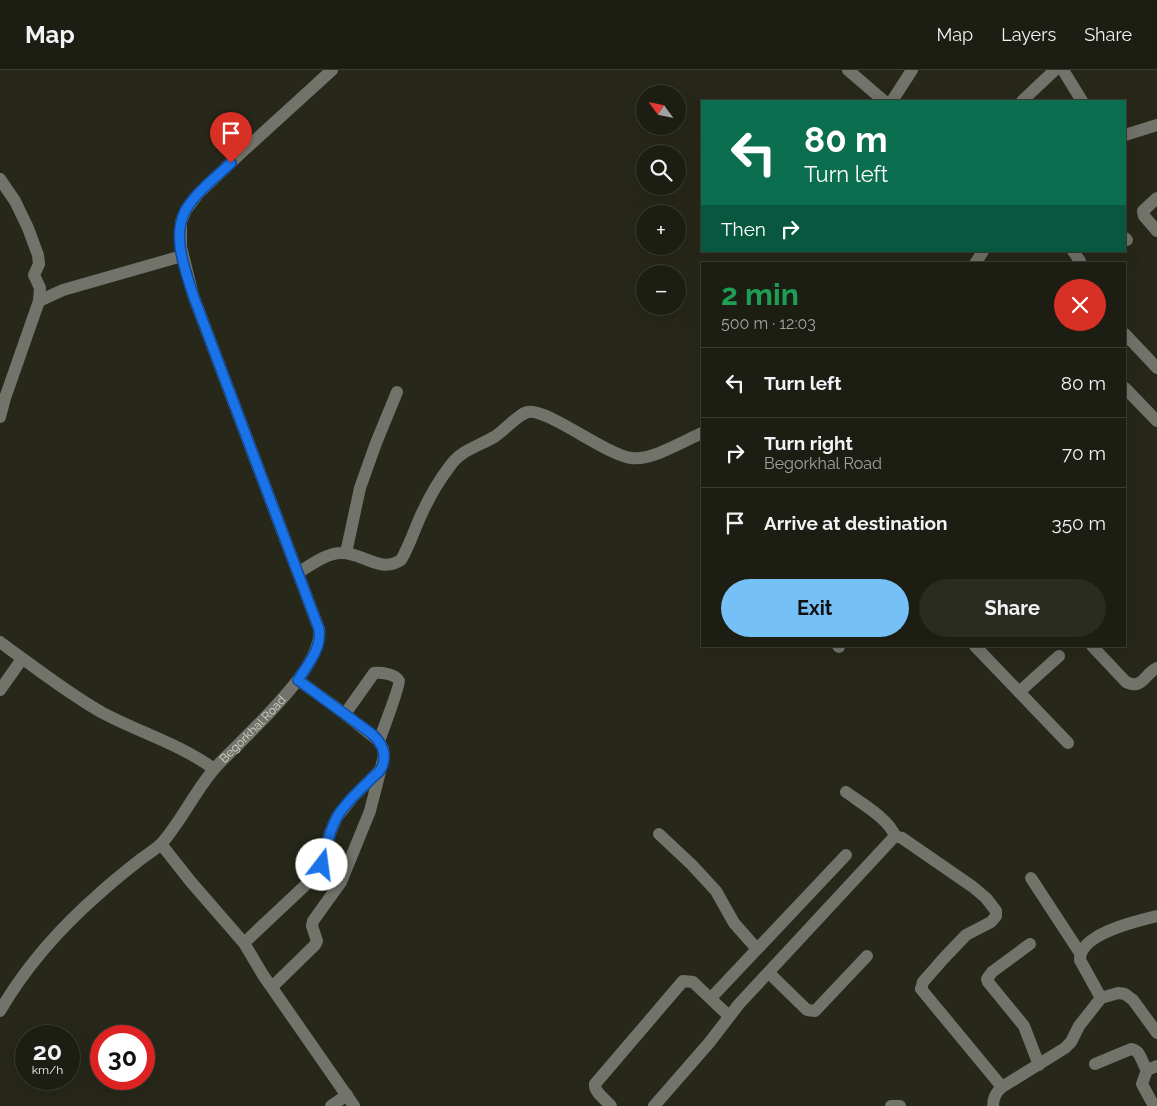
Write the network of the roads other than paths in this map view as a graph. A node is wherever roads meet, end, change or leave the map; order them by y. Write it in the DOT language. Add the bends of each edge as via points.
graph roads {
  1 [pos="332,70"];
  2 [pos="848,70"];
  3 [pos="912,70"];
  4 [pos="1055,70"];
  5 [pos="1063,70"];
  6 [pos="883,100"];
  7 [pos="893,100"];
  8 [pos="1023,100"];
  9 [pos="1081,100"];
  10 [pos="1157,125"];
  11 [pos="1126,135"];
  12 [pos="0,179"];
  13 [pos="1157,198"];
  14 [pos="1157,231"];
  15 [pos="182,256"];
  16 [pos="39,301"];
  17 [pos="1126,335"];
  18 [pos="1157,368"];
  19 [pos="1126,389"];
  20 [pos="397,392"];
  21 [pos="0,417"];
  22 [pos="1157,421"];
  23 [pos="701,433"];
  24 [pos="346,553"];
  25 [pos="299,572"];
  26 [pos="0,642"];
  27 [pos="976,647"];
  28 [pos="1093,647"];
  29 [pos="1059,656"];
  30 [pos="22,659"];
  31 [pos="1157,668"];
  32 [pos="298,680"];
  33 [pos="0,690"];
  34 [pos="1019,692"];
  35 [pos="346,714"];
  36 [pos="379,741"];
  37 [pos="1068,743"];
  38 [pos="214,769"];
  39 [pos="381,769"];
  40 [pos="846,792"];
  41 [pos="659,834"];
  42 [pos="896,836"];
  43 [pos="161,844"];
  44 [pos="846,855"];
  45 [pos="1031,878"];
  46 [pos="1157,916"];
  47 [pos="244,943"];
  48 [pos="1030,944"];
  49 [pos="758,949"];
  50 [pos="1080,953"];
  51 [pos="867,956"];
  52 [pos="769,973"];
  53 [pos="272,988"];
  54 [pos="711,998"];
  55 [pos="1101,998"];
  56 [pos="0,1009"];
  57 [pos="729,1016"];
  58 [pos="1157,1033"];
  59 [pos="1095,1064"];
  60 [pos="1038,1065"];
  61 [pos="1152,1068"];
  62 [pos="1002,1087"];
  63 [pos="347,1095"];
  64 [pos="331,1106"];
  65 [pos="354,1106"];
  66 [pos="612,1106"];
  67 [pos="654,1106"];
  68 [pos="891,1106"];
  69 [pos="900,1106"];
  70 [pos="992,1106"];
  71 [pos="1154,1106"];
  1 -- 15 [label="street, Begorkhal Road" via="198,194 181,222"];
  2 -- 6 [label="street"];
  3 -- 7 [label="street"];
  4 -- 8 [label="street"];
  5 -- 9 [label="street"];
  10 -- 11 [label="street"];
  12 -- 16 [label="street" via="15,201 38,255 39,264 34,275 40,288"];
  13 -- 14 [label="street" via="1146,207 1144,216"];
  15 -- 16 [label="street" via="63,290"];
  15 -- 25 [label="street, Begorkhal Road" via="193,295"];
  16 -- 21 [label="street"];
  17 -- 18 [label="street"];
  19 -- 22 [label="street"];
  20 -- 24 [label="street" via="360,488"];
  23 -- 24 [label="street" via="655,454 631,458 535,412 523,414 496,436 459,455 450,465 423,511 401,560 383,565"];
  24 -- 25 [label="street" via="331,555"];
  25 -- 32 [label="street, Begorkhal Road" via="320,638"];
  26 -- 30 [label="street"];
  27 -- 34 [label="street"];
  28 -- 31 [label="street" via="1126,682 1133,685 1139,684"];
  29 -- 34 [label="street"];
  30 -- 33 [label="street"];
  30 -- 38 [label="street" via="101,712 182,749"];
  32 -- 35 [label="street"];
  32 -- 38 [label="street, Begorkhal Road" via="263,721"];
  34 -- 37 [label="street"];
  35 -- 36 [label="street"];
  35 -- 36 [label="street" via="374,673 396,678 399,687"];
  36 -- 39 [label="street" via="384,756"];
  38 -- 43 [label="street, Begorkhal Road"];
  39 -- 47 [label="street" via="337,817 322,865 312,879"];
  39 -- 53 [label="street" via="370,811 341,882 312,926 315,946"];
  40 -- 42 [label="street" via="883,820"];
  41 -- 49 [label="street" via="716,891 734,923"];
  42 -- 52 [label="street"];
  42 -- 62 [label="street" via="973,887 996,911 991,922 966,935 923,982 921,989"];
  43 -- 47 [label="street"];
  43 -- 56 [label="street, Begorkhal Road" via="100,892 60,931 28,968"];
  44 -- 49 [label="street"];
  45 -- 50 [label="street"];
  46 -- 50 [label="street" via="1115,928 1088,942"];
  47 -- 53 [label="street"];
  48 -- 60 [label="street" via="987,979 1024,1026"];
  49 -- 54 [label="street"];
  50 -- 55 [label="street" via="1080,960"];
  51 -- 52 [label="street" via="815,1011 807,1010"];
  52 -- 57 [label="street"];
  53 -- 63 [label="street"];
  54 -- 57 [label="street"];
  54 -- 66 [label="street" via="688,980 676,987 595,1084 597,1091"];
  55 -- 58 [label="street" via="1125,994"];
  55 -- 60 [label="street" via="1071,1042"];
  57 -- 67 [label="street"];
  59 -- 61 [label="street" via="1131,1049 1136,1050"];
  60 -- 62 [label="street"];
  61 -- 71 [label="street" via="1142,1084"];
  62 -- 70 [label="street" via="997,1091"];
  63 -- 64 [label="street"];
  63 -- 65 [label="street"];
  68 -- 69 [label="street"];
}
